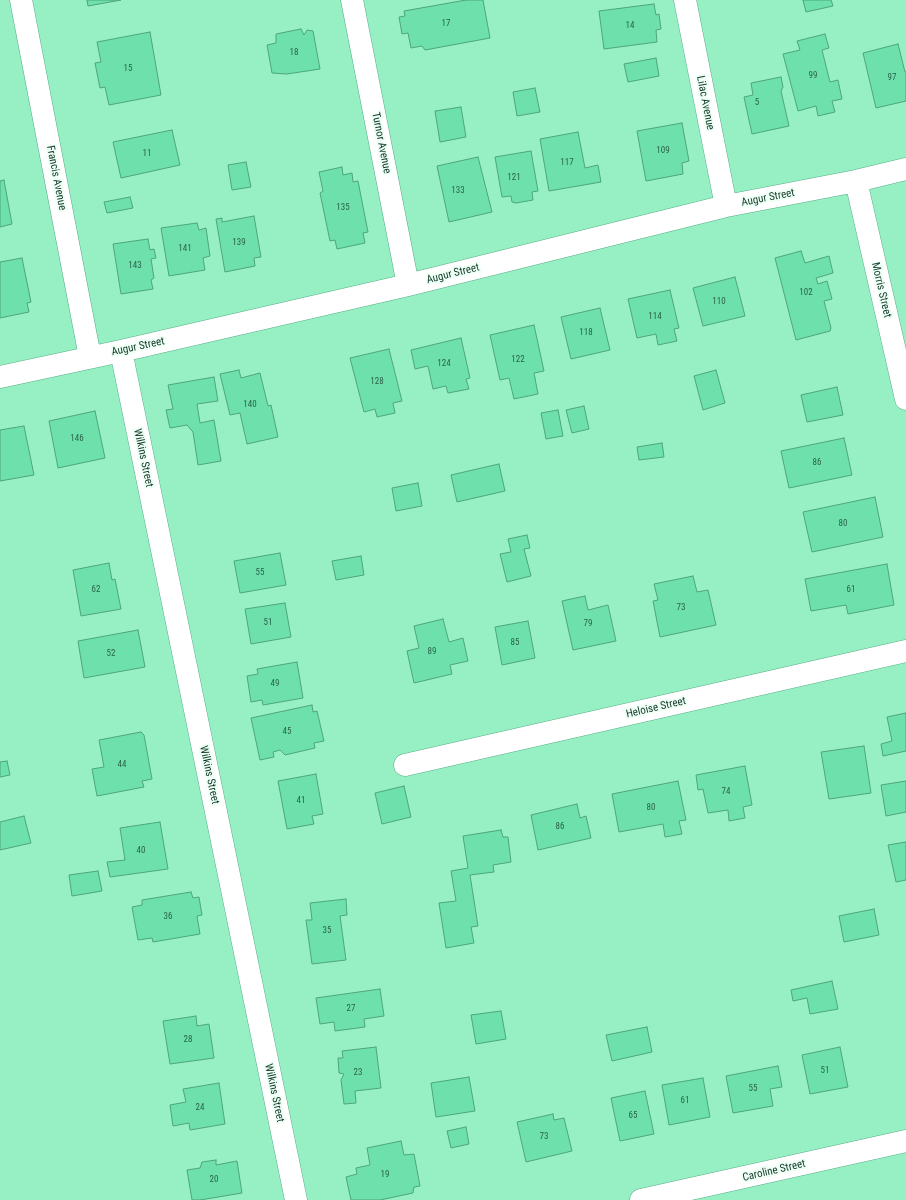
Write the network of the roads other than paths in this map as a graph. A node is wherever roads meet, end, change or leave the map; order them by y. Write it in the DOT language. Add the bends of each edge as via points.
graph roads {
  1 [pos="21,0"];
  2 [pos="352,0"];
  3 [pos="685,0"];
  4 [pos="906,169"];
  5 [pos="856,181"];
  6 [pos="726,206"];
  7 [pos="408,285"];
  8 [pos="121,351"];
  9 [pos="90,357"];
  10 [pos="0,377"];
  11 [pos="906,399"];
  12 [pos="906,651"];
  13 [pos="405,765"];
  14 [pos="906,1141"];
  15 [pos="296,1200"];
  16 [pos="641,1200"];
  1 -- 9 [label="street, Francis Avenue"];
  2 -- 7 [label="street, Turnor Avenue"];
  3 -- 6 [label="street, Lilac Avenue"];
  4 -- 5 [label="street, Augur Street"];
  5 -- 6 [label="street, Augur Street"];
  5 -- 11 [label="street, Morris Street"];
  6 -- 7 [label="street, Augur Street"];
  7 -- 8 [label="street, Augur Street"];
  8 -- 9 [label="street, Augur Street"];
  8 -- 15 [label="street, Wilkins Street"];
  9 -- 10 [label="street, Augur Street"];
  12 -- 13 [label="street, Heloise Street"];
  14 -- 16 [label="street, Caroline Street"];
}
